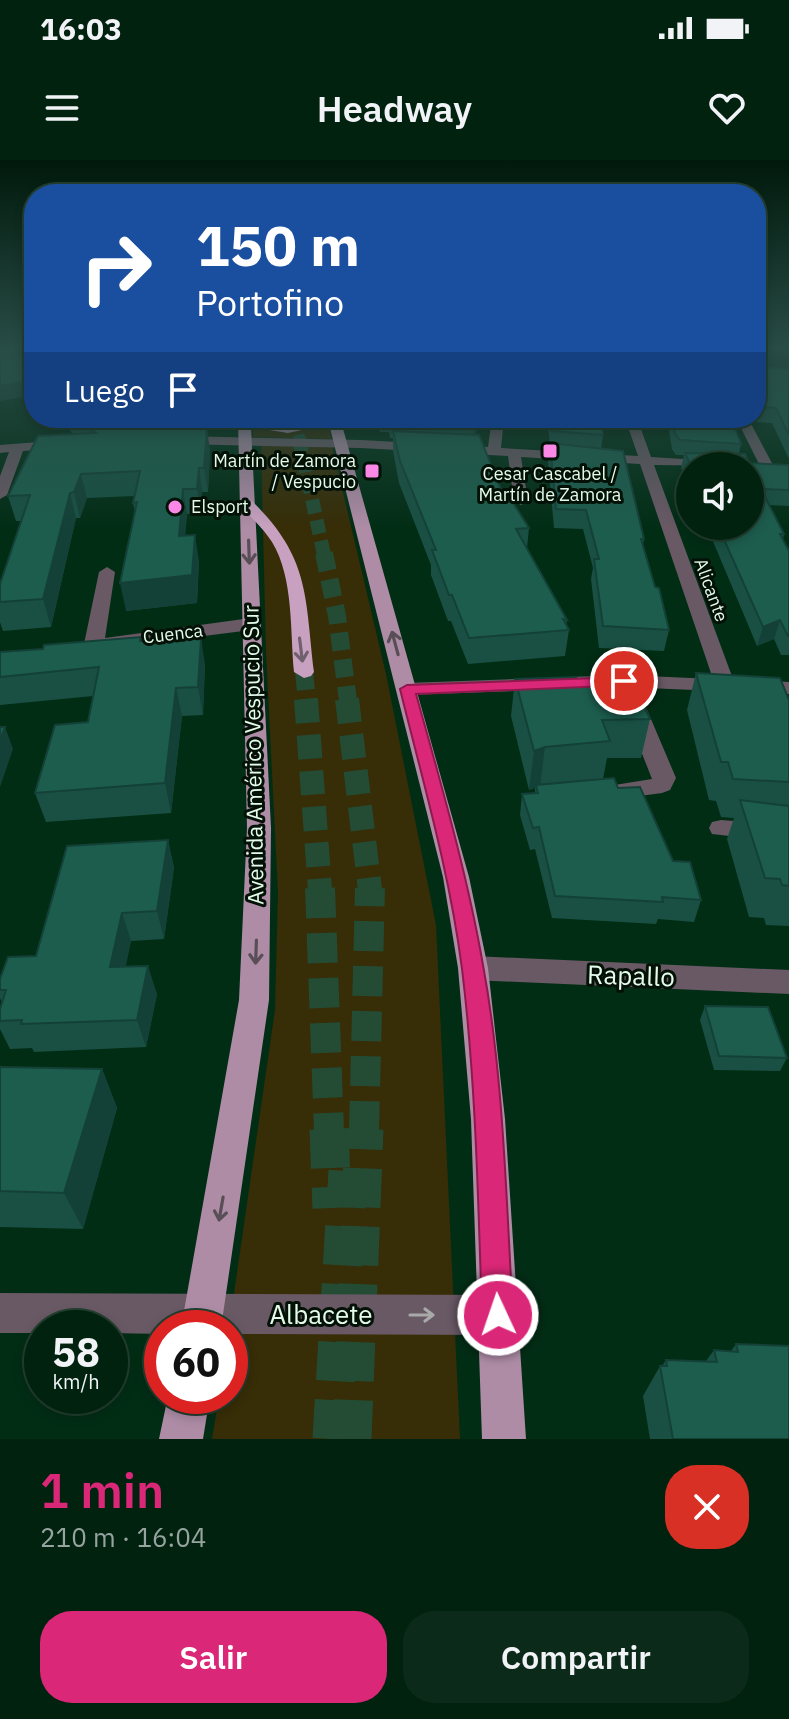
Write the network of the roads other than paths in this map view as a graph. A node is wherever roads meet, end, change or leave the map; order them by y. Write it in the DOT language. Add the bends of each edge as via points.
graph roads {
  1 [pos="227,428"];
  2 [pos="245,428"];
  3 [pos="336,428"];
  4 [pos="342,428"];
  5 [pos="497,428"];
  6 [pos="634,428"];
  7 [pos="748,428"];
  8 [pos="157,440"];
  9 [pos="77,443"];
  10 [pos="18,447"];
  11 [pos="0,449"];
  12 [pos="494,452"];
  13 [pos="763,452"];
  14 [pos="514,453"];
  15 [pos="764,453"];
  16 [pos="645,461"];
  17 [pos="676,463"];
  18 [pos="764,467"];
  19 [pos="0,495"];
  20 [pos="521,501"];
  21 [pos="247,504"];
  22 [pos="107,572"];
  23 [pos="251,624"];
  24 [pos="304,672"];
  25 [pos="624,681"];
  26 [pos="725,685"];
  27 [pos="789,688"];
  28 [pos="407,689"];
  29 [pos="582,794"];
  30 [pos="721,828"];
  31 [pos="789,834"];
  32 [pos="473,968"];
  33 [pos="789,982"];
  34 [pos="204,1310"];
  35 [pos="0,1313"];
  36 [pos="498,1315"];
  37 [pos="144,1319"];
  38 [pos="248,1320"];
  39 [pos="186,1414"];
  40 [pos="181,1439"];
  41 [pos="504,1439"];
  1 -- 8 [label="street"];
  2 -- 21 [label="main road, Avenida Américo Vespucio Sur"];
  28 -- 3 [label="main road, one-way"];
  4 -- 12 [label="street"];
  5 -- 12 [label="street"];
  6 -- 16 [label="street, Alicante"];
  7 -- 13 [label="street"];
  9 -- 10 [label="street"];
  10 -- 11 [label="street"];
  10 -- 19 [label="street"];
  12 -- 14 [label="street"];
  14 -- 16 [label="street"];
  14 -- 20 [label="street"];
  15 -- 18 [label="street" via="773,468"];
  16 -- 17 [label="street"];
  16 -- 26 [label="street, Alicante"];
  21 -- 23 [label="main road, Avenida Américo Vespucio Sur, one-way"];
  21 -- 24 [label="highway, one-way" via="288,559"];
  22 -- 23 [label="street, Cuenca" via="86,645"];
  23 -- 34 [label="main road, Avenida Américo Vespucio Sur, one-way" via="259,828 254,1000"];
  25 -- 26 [label="street"];
  25 -- 28 [label="street"];
  25 -- 29 [label="street" via="664,778 662,785"];
  26 -- 27 [label="street"];
  28 -- 32 [label="main road" via="456,877"];
  30 -- 31 [label="street"];
  32 -- 33 [label="street, Rapallo"];
  32 -- 36 [label="main road" via="488,1119"];
  35 -- 37 [label="street, Albacete"];
  38 -- 36 [label="street, Albacete, one-way"];
  36 -- 41 [label="main road"];
  39 -- 40 [label="main road"];
}
